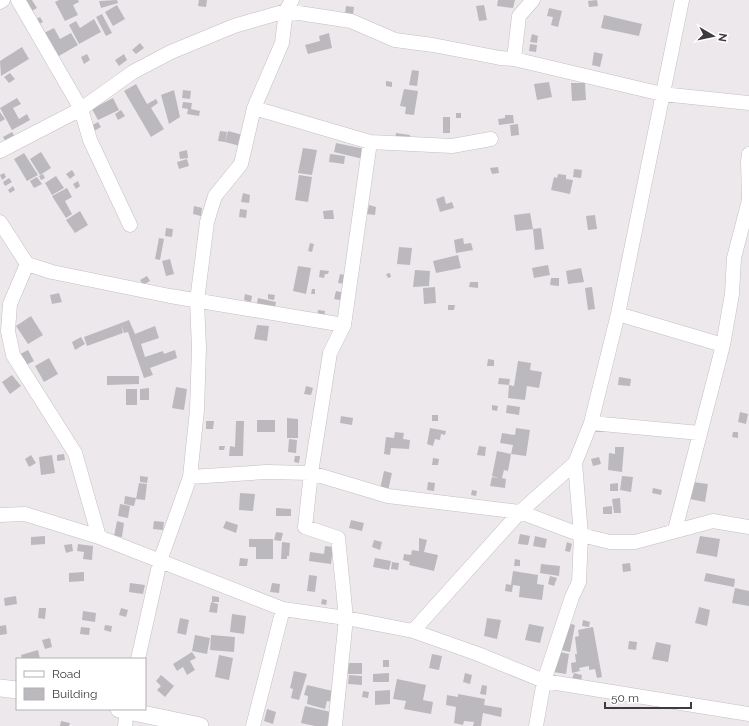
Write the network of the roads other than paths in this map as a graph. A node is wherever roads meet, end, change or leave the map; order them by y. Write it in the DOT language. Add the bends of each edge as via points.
graph roads {
  1 [pos="3,0"];
  2 [pos="18,0"];
  3 [pos="533,0"];
  4 [pos="682,0"];
  5 [pos="0,2"];
  6 [pos="289,6"];
  7 [pos="514,59"];
  8 [pos="662,94"];
  9 [pos="749,103"];
  10 [pos="254,108"];
  11 [pos="81,109"];
  12 [pos="490,139"];
  13 [pos="370,142"];
  14 [pos="0,151"];
  15 [pos="749,154"];
  16 [pos="0,222"];
  17 [pos="130,225"];
  18 [pos="27,264"];
  19 [pos="197,301"];
  20 [pos="618,314"];
  21 [pos="344,325"];
  22 [pos="723,345"];
  23 [pos="591,423"];
  24 [pos="700,433"];
  25 [pos="575,463"];
  26 [pos="311,473"];
  27 [pos="190,478"];
  28 [pos="520,512"];
  29 [pos="1,518"];
  30 [pos="749,527"];
  31 [pos="675,530"];
  32 [pos="581,535"];
  33 [pos="99,537"];
  34 [pos="160,561"];
  35 [pos="283,609"];
  36 [pos="346,618"];
  37 [pos="413,631"];
  38 [pos="138,658"];
  39 [pos="544,681"];
  40 [pos="0,688"];
  41 [pos="16,690"];
  42 [pos="125,714"];
  43 [pos="749,714"];
  44 [pos="200,726"];
  45 [pos="253,726"];
  46 [pos="335,726"];
  47 [pos="536,726"];
  1 -- 5 [label="street"];
  2 -- 11 [label="street"];
  3 -- 7 [label="street" via="519,16"];
  4 -- 8 [label="street"];
  6 -- 7 [label="street" via="351,22 395,40"];
  6 -- 10 [label="street" via="282,44"];
  6 -- 11 [label="street" via="171,52 133,72"];
  7 -- 8 [label="street"];
  8 -- 9 [label="street"];
  8 -- 20 [label="street"];
  10 -- 13 [label="street"];
  10 -- 19 [label="street" via="241,164 215,196 207,222"];
  11 -- 14 [label="street"];
  11 -- 17 [label="street" via="90,140"];
  12 -- 13 [label="street" via="452,146"];
  13 -- 21 [label="street"];
  15 -- 22 [label="street" via="749,200 734,258 732,294"];
  16 -- 18 [label="street"];
  18 -- 19 [label="street" via="111,285"];
  18 -- 33 [label="street" via="10,304 8,331 13,355 75,453"];
  19 -- 21 [label="street"];
  19 -- 27 [label="street" via="198,387"];
  20 -- 22 [label="street"];
  20 -- 23 [label="street"];
  21 -- 26 [label="street" via="330,353"];
  22 -- 24 [label="street"];
  23 -- 24 [label="street"];
  23 -- 25 [label="street"];
  24 -- 31 [label="street"];
  25 -- 28 [label="street"];
  25 -- 32 [label="street"];
  26 -- 27 [label="street" via="266,472"];
  26 -- 28 [label="street" via="388,496"];
  26 -- 36 [label="street" via="305,527 338,538"];
  27 -- 34 [label="street"];
  28 -- 32 [label="street"];
  28 -- 37 [label="street"];
  29 -- 33 [label="street" via="25,514"];
  30 -- 31 [label="street" via="713,521"];
  31 -- 32 [label="street" via="635,542 610,542"];
  32 -- 39 [label="street" via="579,582"];
  33 -- 34 [label="street"];
  34 -- 35 [label="street"];
  34 -- 38 [label="street"];
  35 -- 36 [label="street"];
  35 -- 45 [label="street"];
  36 -- 37 [label="street"];
  36 -- 46 [label="street"];
  37 -- 39 [label="street"];
  39 -- 43 [label="street"];
  39 -- 47 [label="street"];
  40 -- 41 [label="street"];
  42 -- 44 [label="street"];
}
